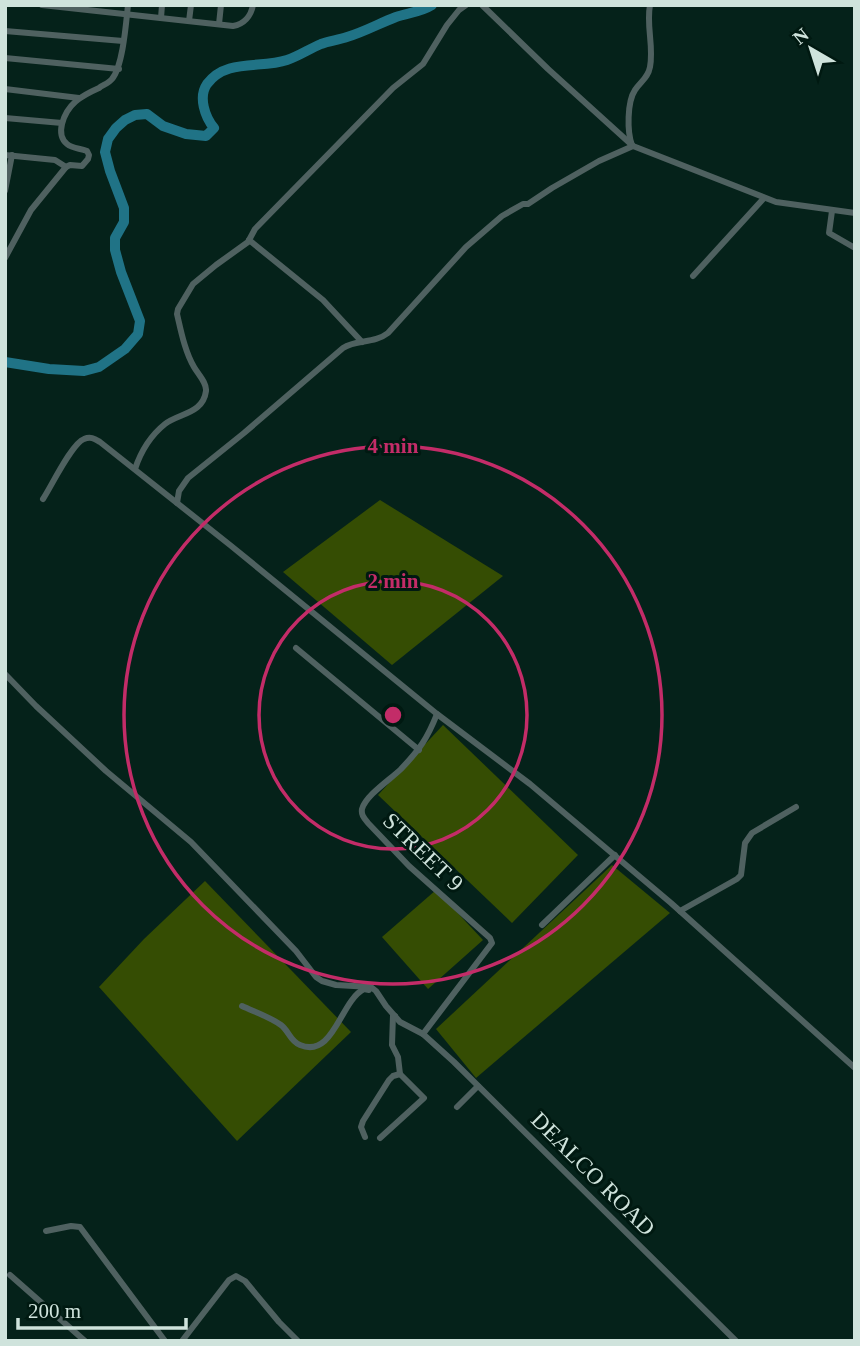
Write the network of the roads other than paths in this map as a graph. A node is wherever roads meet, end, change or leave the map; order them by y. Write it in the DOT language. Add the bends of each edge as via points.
graph roads {
  1 [pos="41,5"];
  2 [pos="128,5"];
  3 [pos="162,5"];
  4 [pos="191,5"];
  5 [pos="221,5"];
  6 [pos="253,5"];
  7 [pos="466,5"];
  8 [pos="482,5"];
  9 [pos="650,5"];
  10 [pos="127,14"];
  11 [pos="161,18"];
  12 [pos="189,21"];
  13 [pos="219,24"];
  14 [pos="5,31"];
  15 [pos="123,41"];
  16 [pos="5,58"];
  17 [pos="118,69"];
  18 [pos="5,89"];
  19 [pos="79,98"];
  20 [pos="5,118"];
  21 [pos="62,123"];
  22 [pos="633,146"];
  23 [pos="8,155"];
  24 [pos="66,167"];
  25 [pos="5,191"];
  26 [pos="764,198"];
  27 [pos="832,211"];
  28 [pos="855,214"];
  29 [pos="5,240"];
  30 [pos="249,240"];
  31 [pos="11,246"];
  32 [pos="855,248"];
  33 [pos="5,258"];
  34 [pos="693,276"];
  35 [pos="362,342"];
  36 [pos="135,469"];
  37 [pos="43,499"];
  38 [pos="177,503"];
  39 [pos="296,648"];
  40 [pos="5,674"];
  41 [pos="437,714"];
  42 [pos="418,750"];
  43 [pos="796,807"];
  44 [pos="615,855"];
  45 [pos="680,911"];
  46 [pos="542,925"];
  47 [pos="376,991"];
  48 [pos="242,1006"];
  49 [pos="393,1015"];
  50 [pos="423,1034"];
  51 [pos="855,1068"];
  52 [pos="400,1074"];
  53 [pos="478,1086"];
  54 [pos="457,1107"];
  55 [pos="365,1138"];
  56 [pos="380,1138"];
  57 [pos="46,1231"];
  58 [pos="10,1275"];
  59 [pos="85,1341"];
  60 [pos="164,1341"];
  61 [pos="182,1341"];
  62 [pos="298,1341"];
  63 [pos="736,1341"];
  1 -- 10 [label="street"];
  2 -- 10 [label="street"];
  3 -- 11 [label="street"];
  4 -- 12 [label="street"];
  5 -- 13 [label="street"];
  6 -- 13 [label="street" via="250,16 238,25"];
  7 -- 30 [label="street" via="447,25 423,64 389,92"];
  8 -- 22 [label="street"];
  9 -- 22 [label="street" via="651,63 633,93 629,135"];
  10 -- 11 [label="street"];
  10 -- 15 [label="street"];
  11 -- 12 [label="street"];
  12 -- 13 [label="street"];
  14 -- 15 [label="street"];
  15 -- 17 [label="street"];
  16 -- 17 [label="street"];
  17 -- 19 [label="street" via="113,79"];
  18 -- 19 [label="street"];
  19 -- 21 [label="street"];
  20 -- 21 [label="street"];
  21 -- 24 [label="street" via="66,143 89,155 82,166"];
  22 -- 26 [label="street"];
  22 -- 35 [label="street" via="502,216 466,247 392,330 379,339"];
  23 -- 24 [label="street" via="55,160"];
  23 -- 25 [label="street"];
  24 -- 31 [label="street" via="39,198"];
  26 -- 27 [label="street"];
  26 -- 34 [label="street"];
  27 -- 28 [label="street"];
  27 -- 32 [label="street" via="829,233"];
  29 -- 31 [label="street"];
  30 -- 35 [label="street" via="323,300"];
  30 -- 36 [label="street" via="196,282 178,309 189,355 206,391 195,409 166,423 146,443"];
  31 -- 33 [label="street"];
  35 -- 38 [label="street" via="342,348 188,478 178,491"];
  36 -- 37 [label="street" via="100,442 87,438 77,444"];
  36 -- 38 [label="street"];
  38 -- 41 [label="street"];
  39 -- 42 [label="street"];
  40 -- 47 [label="street" via="106,771 191,842 319,979"];
  41 -- 42 [label="street"];
  41 -- 44 [label="street"];
  42 -- 50 [label="street, STREET 9" via="365,803 362,816 409,866 490,938 492,945"];
  43 -- 45 [label="street" via="747,838 737,879"];
  44 -- 45 [label="street"];
  44 -- 46 [label="street"];
  45 -- 51 [label="street"];
  47 -- 48 [label="street" via="356,993 328,1039 313,1047 296,1043 281,1026"];
  47 -- 49 [label="street, DEALCO ROAD"];
  49 -- 50 [label="street, DEALCO ROAD"];
  49 -- 52 [label="street" via="392,1045"];
  50 -- 53 [label="street, DEALCO ROAD"];
  52 -- 55 [label="street" via="389,1080 363,1121"];
  52 -- 56 [label="street" via="424,1098"];
  53 -- 54 [label="street"];
  53 -- 63 [label="street, DEALCO ROAD"];
  57 -- 60 [label="street" via="80,1227"];
  58 -- 59 [label="street"];
  61 -- 62 [label="street" via="236,1276 245,1280"];
}
